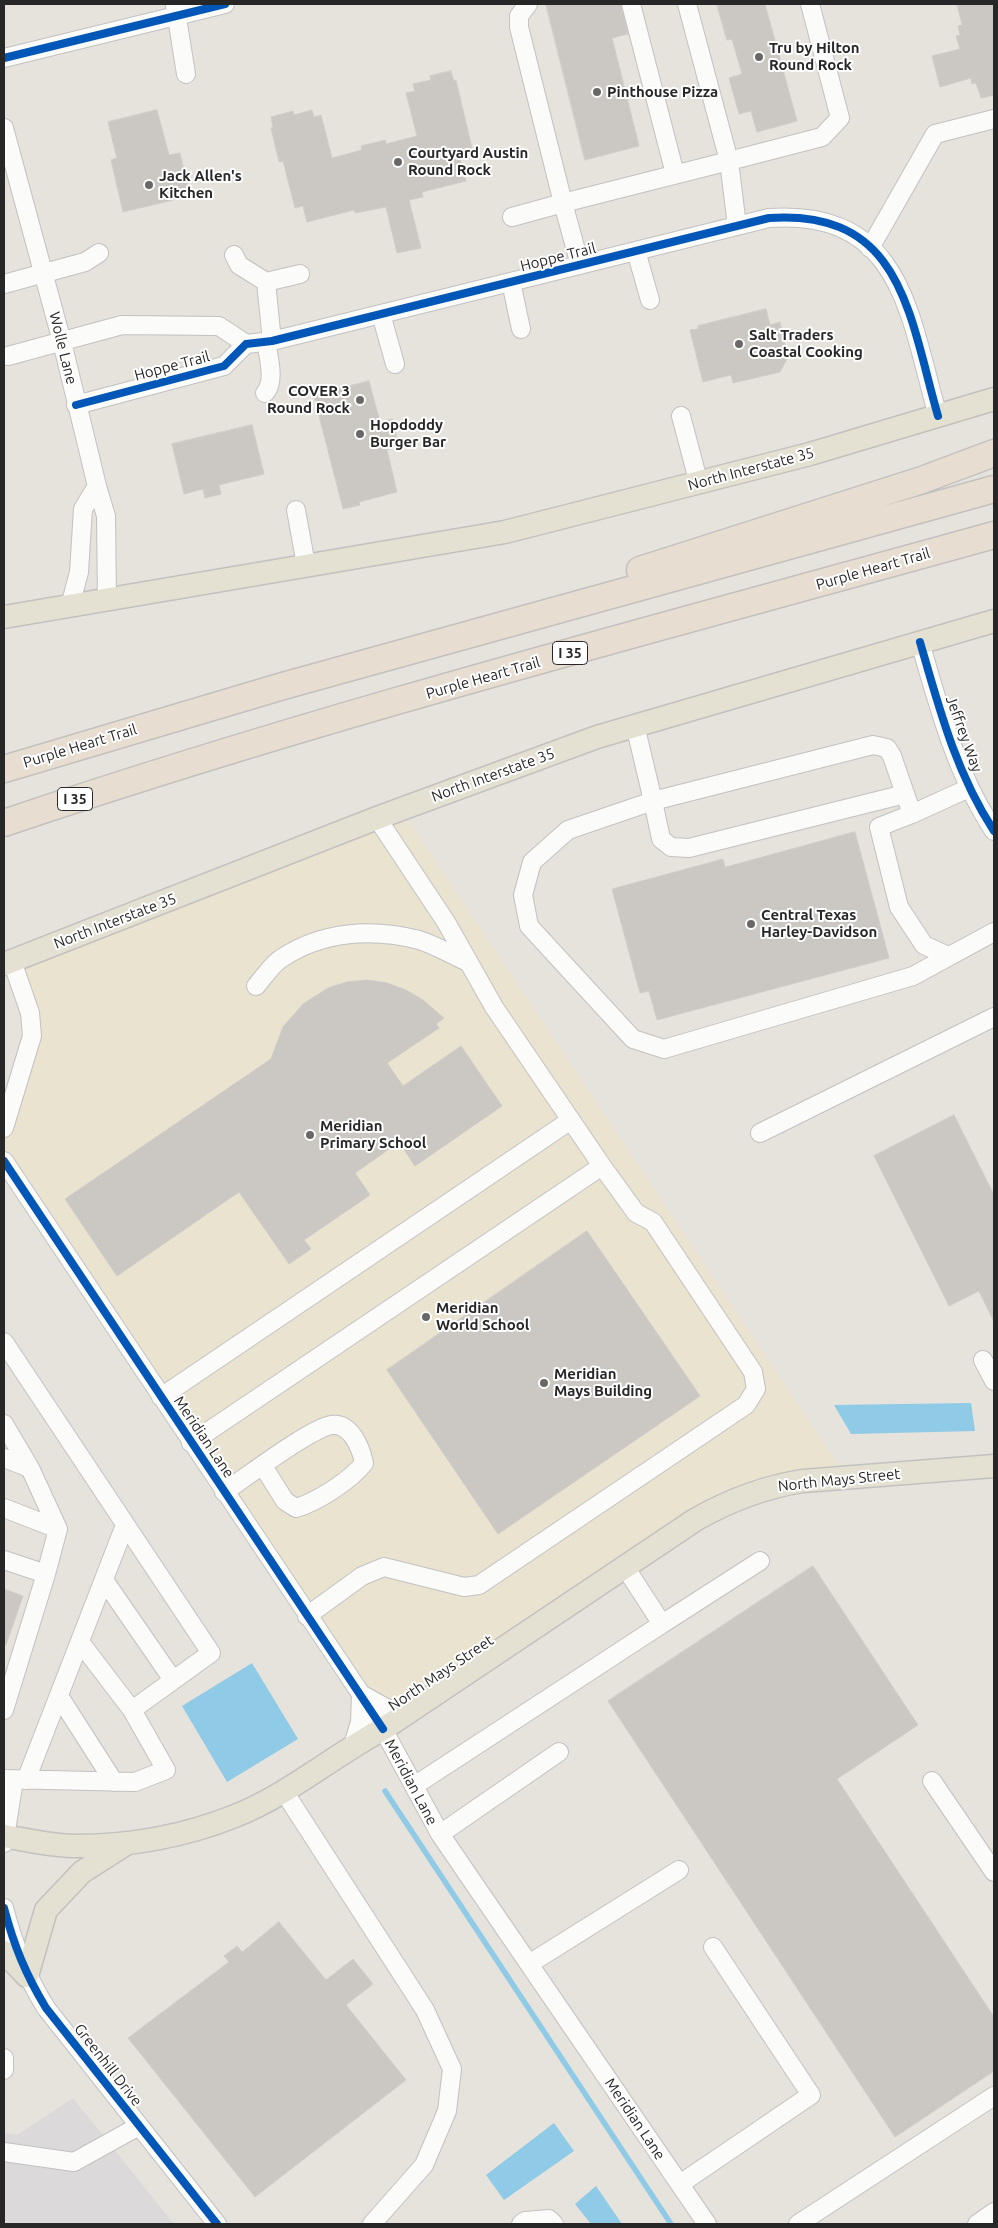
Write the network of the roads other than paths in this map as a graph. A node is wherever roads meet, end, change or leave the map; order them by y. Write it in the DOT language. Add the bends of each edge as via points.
graph roads {
  1 [pos="225,4"];
  2 [pos="528,4"];
  3 [pos="631,4"];
  4 [pos="687,4"];
  5 [pos="810,4"];
  6 [pos="177,10"];
  7 [pos="4,58"];
  8 [pos="186,74"];
  9 [pos="994,119"];
  10 [pos="4,128"];
  11 [pos="729,161"];
  12 [pos="676,174"];
  13 [pos="563,203"];
  14 [pos="512,217"];
  15 [pos="737,226"];
  16 [pos="870,248"];
  17 [pos="636,251"];
  18 [pos="99,253"];
  19 [pos="234,255"];
  20 [pos="580,265"];
  21 [pos="300,274"];
  22 [pos="44,275"];
  23 [pos="266,282"];
  24 [pos="511,282"];
  25 [pos="4,284"];
  26 [pos="650,300"];
  27 [pos="381,314"];
  28 [pos="521,329"];
  29 [pos="269,341"];
  30 [pos="62,342"];
  31 [pos="246,344"];
  32 [pos="8,356"];
  33 [pos="395,364"];
  34 [pos="265,394"];
  35 [pos="994,399"];
  36 [pos="76,405"];
  37 [pos="681,416"];
  38 [pos="938,416"];
  39 [pos="994,453"];
  40 [pos="699,484"];
  41 [pos="97,486"];
  42 [pos="994,489"];
  43 [pos="296,510"];
  44 [pos="994,535"];
  45 [pos="306,566"];
  46 [pos="107,601"];
  47 [pos="70,606"];
  48 [pos="4,617"];
  49 [pos="994,621"];
  50 [pos="920,642"];
  51 [pos="358,666"];
  52 [pos="636,725"];
  53 [pos="4,769"];
  54 [pos="969,788"];
  55 [pos="905,794"];
  56 [pos="653,801"];
  57 [pos="912,814"];
  58 [pos="377,818"];
  59 [pos="4,823"];
  60 [pos="994,831"];
  61 [pos="994,932"];
  62 [pos="40,950"];
  63 [pos="948,956"];
  64 [pos="468,962"];
  65 [pos="8,963"];
  66 [pos="256,986"];
  67 [pos="22,990"];
  68 [pos="994,1017"];
  69 [pos="571,1120"];
  70 [pos="4,1128"];
  71 [pos="760,1133"];
  72 [pos="4,1161"];
  73 [pos="602,1166"];
  74 [pos="4,1342"];
  75 [pos="983,1360"];
  76 [pos="994,1381"];
  77 [pos="161,1398"];
  78 [pos="4,1424"];
  79 [pos="191,1443"];
  80 [pos="4,1458"];
  81 [pos="263,1466"];
  82 [pos="994,1466"];
  83 [pos="30,1468"];
  84 [pos="224,1492"];
  85 [pos="4,1508"];
  86 [pos="125,1525"];
  87 [pos="58,1528"];
  88 [pos="4,1560"];
  89 [pos="760,1561"];
  90 [pos="625,1567"];
  91 [pos="46,1574"];
  92 [pos="104,1580"];
  93 [pos="307,1616"];
  94 [pos="662,1624"];
  95 [pos="80,1642"];
  96 [pos="173,1680"];
  97 [pos="361,1694"];
  98 [pos="59,1696"];
  99 [pos="4,1710"];
  100 [pos="132,1710"];
  101 [pos="411,1710"];
  102 [pos="383,1729"];
  103 [pos="353,1745"];
  104 [pos="560,1752"];
  105 [pos="14,1780"];
  106 [pos="932,1781"];
  107 [pos="114,1782"];
  108 [pos="414,1786"];
  109 [pos="283,1790"];
  110 [pos="440,1834"];
  111 [pos="4,1838"];
  112 [pos="129,1842"];
  113 [pos="680,1870"];
  114 [pos="994,1872"];
  115 [pos="4,1908"];
  116 [pos="713,1947"];
  117 [pos="4,1952"];
  118 [pos="529,1964"];
  119 [pos="27,1976"];
  120 [pos="4,2058"];
  121 [pos="4,2070"];
  122 [pos="994,2096"];
  123 [pos="139,2126"];
  124 [pos="4,2152"];
  125 [pos="680,2184"];
  126 [pos="994,2212"];
  127 [pos="217,2224"];
  128 [pos="372,2224"];
  129 [pos="521,2224"];
  130 [pos="554,2224"];
  131 [pos="707,2224"];
  132 [pos="798,2224"];
  133 [pos="977,2224"];
  1 -- 6 [label="street"];
  2 -- 13 [label="street" via="519,16 519,27"];
  3 -- 12 [label="street"];
  4 -- 11 [label="street"];
  5 -- 11 [label="street" via="840,118 822,137"];
  6 -- 7 [label="street"];
  6 -- 8 [label="street"];
  9 -- 16 [label="street" via="935,134"];
  10 -- 22 [label="street, Wolle Lane"];
  11 -- 12 [label="street"];
  11 -- 15 [label="street"];
  12 -- 13 [label="street"];
  13 -- 14 [label="street"];
  13 -- 20 [label="street"];
  15 -- 16 [label="street, Hoppe Trail" via="769,218 818,220 851,233"];
  15 -- 17 [label="street, Hoppe Trail"];
  16 -- 38 [label="street, Hoppe Trail" via="887,264 902,290"];
  17 -- 20 [label="street, Hoppe Trail"];
  17 -- 26 [label="street"];
  18 -- 22 [label="street" via="85,262"];
  19 -- 23 [label="street" via="239,265"];
  20 -- 24 [label="street, Hoppe Trail"];
  21 -- 23 [label="street"];
  22 -- 25 [label="street"];
  22 -- 30 [label="street, Wolle Lane"];
  23 -- 29 [label="street"];
  24 -- 27 [label="street, Hoppe Trail"];
  24 -- 28 [label="street"];
  27 -- 29 [label="street, Hoppe Trail"];
  27 -- 33 [label="street"];
  29 -- 31 [label="street, Hoppe Trail"];
  29 -- 34 [label="street" via="271,374"];
  30 -- 31 [label="street, Hoppe Trail" via="122,325 218,326"];
  30 -- 32 [label="street, Hoppe Trail"];
  30 -- 36 [label="street, Wolle Lane"];
  31 -- 36 [label="street, Hoppe Trail" via="224,366"];
  35 -- 38 [label="main road, North Interstate 35"];
  36 -- 41 [label="street, Wolle Lane"];
  37 -- 40 [label="street"];
  38 -- 40 [label="main road, North Interstate 35"];
  39 -- 51 [label="highway" via="922,480 582,588"];
  40 -- 45 [label="main road, North Interstate 35" via="505,532"];
  41 -- 46 [label="street, Wolle Lane" via="106,516"];
  41 -- 47 [label="street" via="83,508 79,572"];
  42 -- 51 [label="highway, Purple Heart Trail"];
  43 -- 45 [label="street"];
  44 -- 59 [label="highway, Purple Heart Trail / I 35" via="396,702 147,775"];
  45 -- 46 [label="main road, North Interstate 35"];
  46 -- 47 [label="main road, North Interstate 35"];
  47 -- 48 [label="main road, North Interstate 35"];
  49 -- 50 [label="main road, North Interstate 35"];
  50 -- 52 [label="main road, North Interstate 35"];
  50 -- 54 [label="street, Jeffrey Way" via="946,732"];
  51 -- 53 [label="highway, Purple Heart Trail"];
  52 -- 56 [label="street"];
  52 -- 58 [label="main road, North Interstate 35"];
  54 -- 57 [label="street"];
  54 -- 60 [label="street, Jeffrey Way"];
  55 -- 56 [label="street" via="887,748 873,744"];
  55 -- 56 [label="street" via="689,848 671,847 662,839"];
  55 -- 57 [label="street"];
  56 -- 63 [label="street" via="568,830 532,862 523,895 529,926 633,1038 664,1049 913,976"];
  57 -- 63 [label="street" via="879,827 899,907 924,945"];
  58 -- 62 [label="main road, North Interstate 35"];
  58 -- 64 [label="street" via="446,922"];
  61 -- 63 [label="street"];
  62 -- 65 [label="main road, North Interstate 35"];
  62 -- 67 [label="street" via="25,969"];
  64 -- 66 [label="street" via="420,941 386,934 347,934 319,939 280,958"];
  64 -- 69 [label="street" via="494,1007"];
  65 -- 67 [label="street"];
  67 -- 70 [label="street" via="30,1013 32,1036"];
  68 -- 71 [label="street"];
  69 -- 73 [label="street"];
  69 -- 77 [label="street"];
  72 -- 77 [label="street, Meridian Lane"];
  73 -- 79 [label="street"];
  73 -- 93 [label="street" via="636,1212 653,1222 753,1372 756,1389 746,1404 479,1585 464,1587 384,1567 362,1576"];
  74 -- 86 [label="street"];
  75 -- 76 [label="street"];
  77 -- 79 [label="street, Meridian Lane"];
  78 -- 83 [label="street"];
  79 -- 84 [label="street, Meridian Lane"];
  80 -- 83 [label="street"];
  81 -- 81 [label="street" via="319,1428 334,1424 349,1431 361,1450 364,1463 356,1473 307,1505 296,1508 285,1501"];
  81 -- 84 [label="street"];
  82 -- 90 [label="main road, North Mays Street" via="775,1486 720,1505"];
  83 -- 87 [label="street"];
  84 -- 93 [label="street, Meridian Lane"];
  85 -- 87 [label="street"];
  86 -- 92 [label="street"];
  86 -- 96 [label="street" via="211,1653"];
  87 -- 91 [label="street"];
  88 -- 91 [label="street"];
  89 -- 94 [label="street"];
  90 -- 94 [label="street"];
  90 -- 101 [label="main road, North Mays Street"];
  91 -- 99 [label="street"];
  92 -- 95 [label="street"];
  92 -- 96 [label="street"];
  93 -- 97 [label="street, Meridian Lane"];
  94 -- 108 [label="street"];
  95 -- 98 [label="street"];
  95 -- 100 [label="street"];
  96 -- 100 [label="street"];
  97 -- 101 [label="street" via="388,1708"];
  97 -- 102 [label="street, Meridian Lane"];
  97 -- 103 [label="street" via="360,1722"];
  98 -- 105 [label="street"];
  98 -- 107 [label="street"];
  100 -- 107 [label="street" via="166,1770 135,1782"];
  101 -- 102 [label="main road, North Mays Street"];
  102 -- 103 [label="main road, North Mays Street"];
  102 -- 108 [label="street, Meridian Lane"];
  103 -- 109 [label="main road, North Mays Street"];
  104 -- 110 [label="street"];
  105 -- 107 [label="street"];
  105 -- 111 [label="street"];
  106 -- 114 [label="street"];
  108 -- 110 [label="street, Meridian Lane"];
  109 -- 112 [label="main road, North Mays Street" via="236,1816 160,1840"];
  109 -- 128 [label="street" via="425,2010 452,2069 447,2111 424,2165"];
  110 -- 118 [label="street, Meridian Lane"];
  111 -- 112 [label="main road, North Mays Street" via="74,1846"];
  112 -- 119 [label="main road" via="82,1872 46,1910"];
  113 -- 118 [label="street"];
  115 -- 119 [label="street, Greenhill Drive" via="12,1942"];
  116 -- 125 [label="street" via="811,2095"];
  117 -- 119 [label="main road"];
  118 -- 125 [label="street, Meridian Lane"];
  119 -- 123 [label="street, Greenhill Drive" via="46,2008"];
  120 -- 121 [label="street"];
  122 -- 132 [label="street"];
  123 -- 124 [label="street" via="74,2162"];
  123 -- 127 [label="street, Greenhill Drive"];
  125 -- 131 [label="street, Meridian Lane"];
  126 -- 133 [label="street"];
  129 -- 130 [label="street" via="550,2219"];
}
